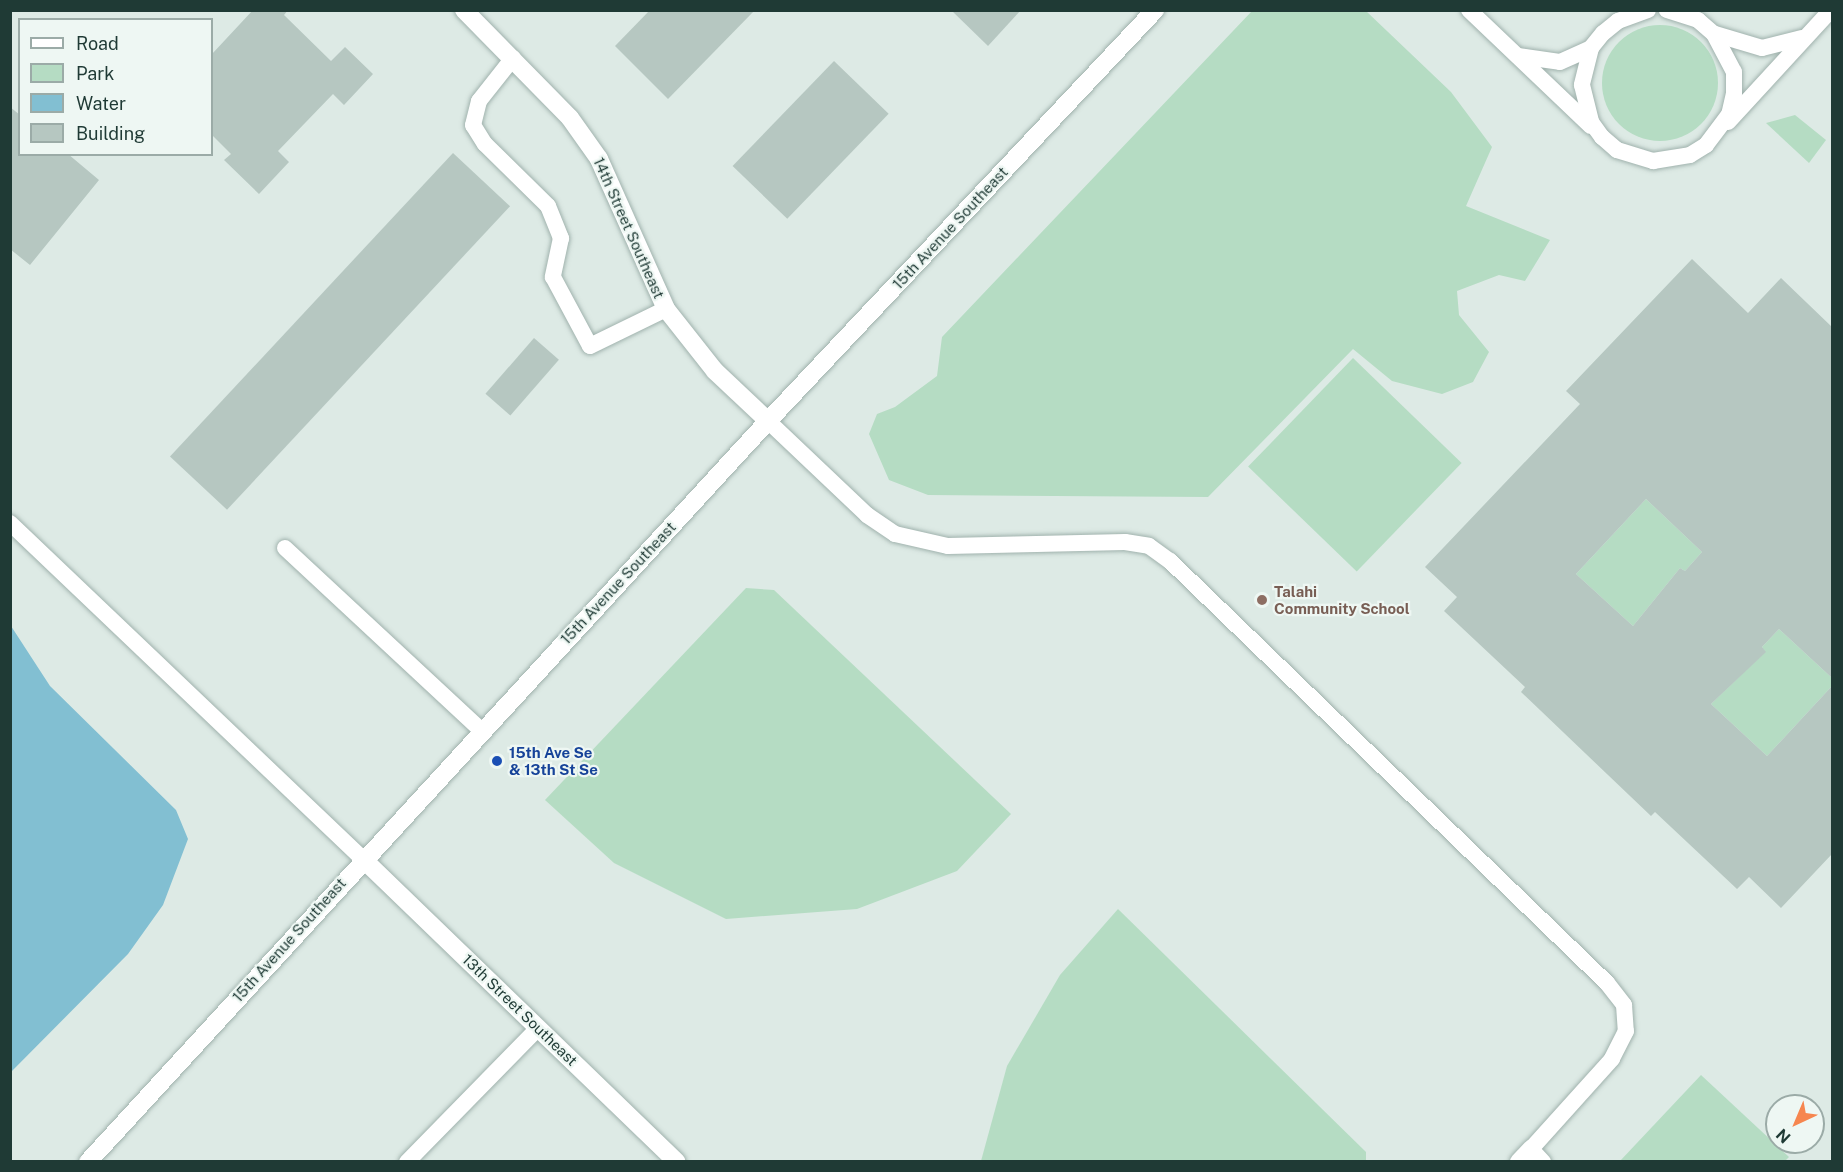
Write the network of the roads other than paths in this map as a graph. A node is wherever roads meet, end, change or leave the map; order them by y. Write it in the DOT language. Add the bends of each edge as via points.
graph roads {
  1 [pos="464,10"];
  2 [pos="1155,10"];
  3 [pos="1469,10"];
  4 [pos="1648,10"];
  5 [pos="1667,10"];
  6 [pos="1831,10"];
  7 [pos="1714,34"];
  8 [pos="1806,37"];
  9 [pos="1592,48"];
  10 [pos="1517,56"];
  11 [pos="513,58"];
  12 [pos="1720,131"];
  13 [pos="1602,137"];
  14 [pos="666,309"];
  15 [pos="768,421"];
  16 [pos="10,523"];
  17 [pos="285,548"];
  18 [pos="482,731"];
  19 [pos="363,859"];
  20 [pos="538,1028"];
  21 [pos="1531,1157"];
  22 [pos="88,1161"];
  23 [pos="407,1161"];
  24 [pos="677,1161"];
  1 -- 11 [label="street, 14th Street Southeast"];
  2 -- 15 [label="street, 15th Avenue Southeast"];
  3 -- 10 [label="lane"];
  4 -- 9 [label="lane" via="1618,21"];
  5 -- 7 [label="lane" via="1698,20"];
  6 -- 8 [label="lane"];
  7 -- 8 [label="lane" via="1762,48"];
  7 -- 12 [label="lane" via="1734,72 1734,94"];
  8 -- 12 [label="lane"];
  9 -- 10 [label="lane" via="1560,62"];
  9 -- 13 [label="lane" via="1585,66 1584,104"];
  10 -- 13 [label="lane"];
  11 -- 14 [label="street, 14th Street Southeast" via="570,118 599,159"];
  11 -- 14 [label="lane" via="478,101 472,125 485,144 548,206 561,238 553,277 590,346"];
  12 -- 13 [label="lane" via="1690,155 1672,161 1634,158"];
  14 -- 15 [label="street, 14th Street Southeast" via="708,364"];
  15 -- 18 [label="street, 15th Avenue Southeast"];
  15 -- 21 [label="lane" via="867,515 895,534 948,546 1125,542 1149,546 1170,561 1598,974 1624,1005 1626,1031 1612,1059"];
  16 -- 19 [label="lane"];
  17 -- 18 [label="lane"];
  18 -- 19 [label="street, 15th Avenue Southeast"];
  19 -- 20 [label="street, 13th Street Southeast"];
  19 -- 22 [label="street, 15th Avenue Southeast"];
  20 -- 23 [label="lane"];
  20 -- 24 [label="street, 13th Street Southeast"];
}
